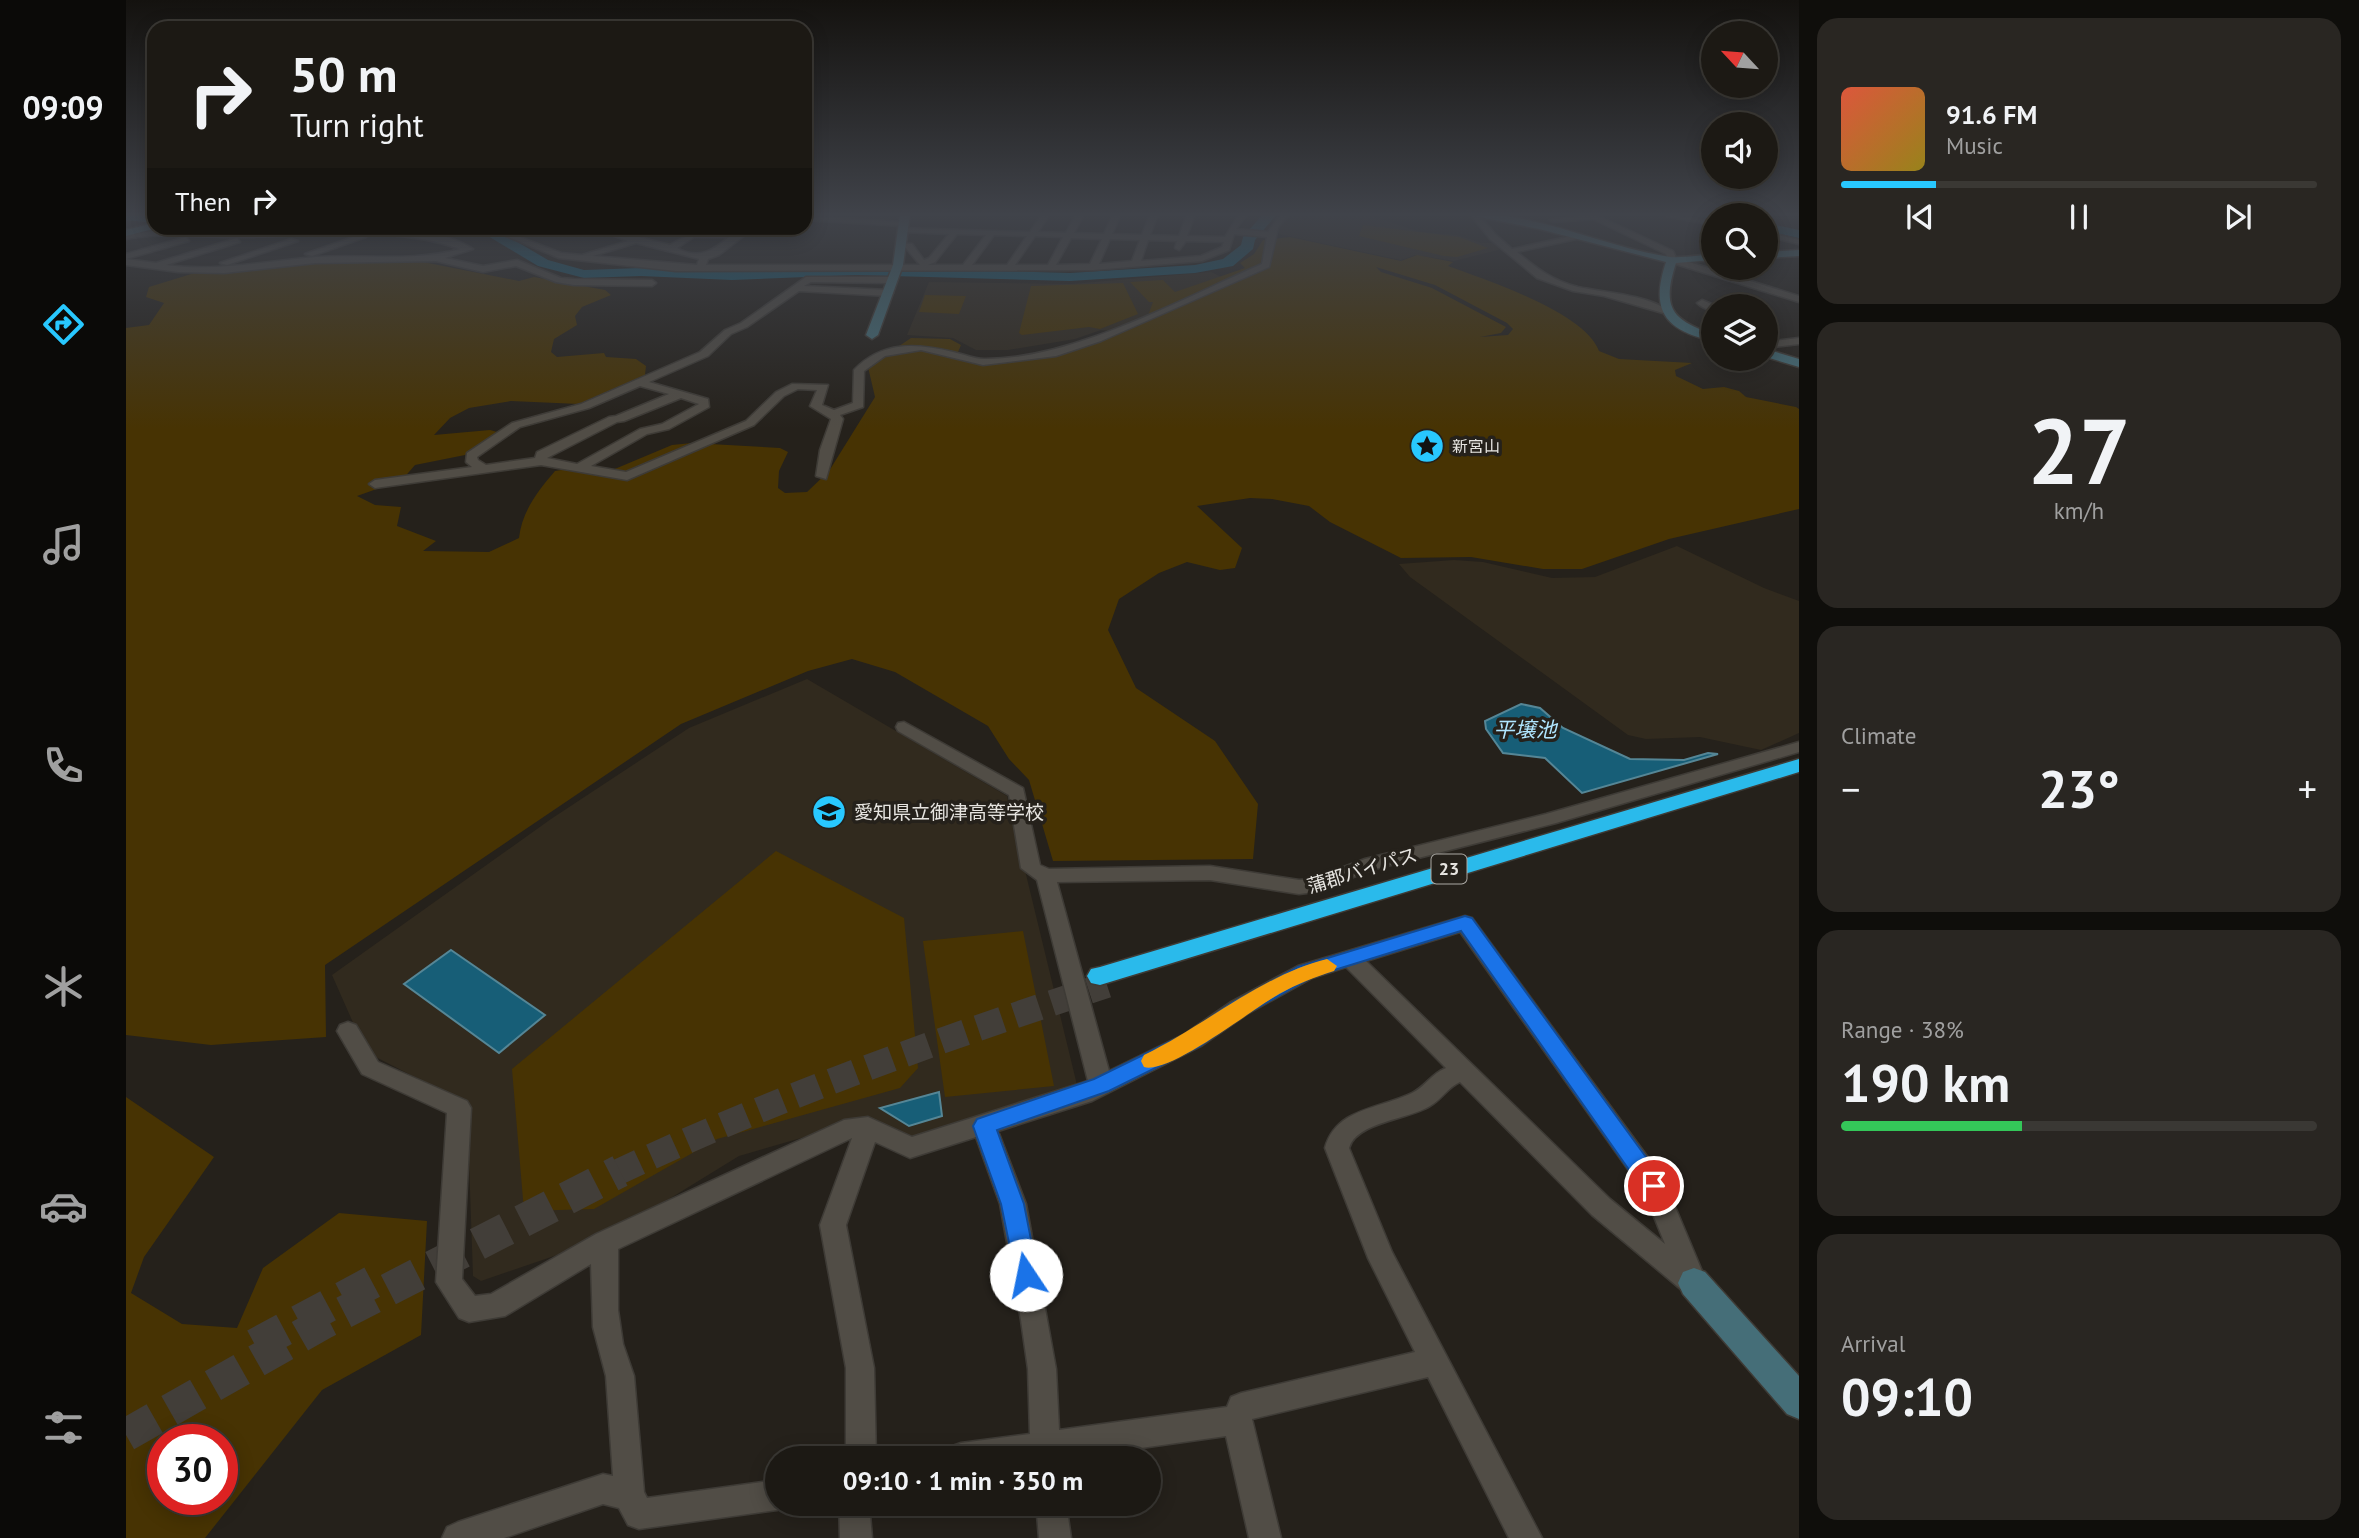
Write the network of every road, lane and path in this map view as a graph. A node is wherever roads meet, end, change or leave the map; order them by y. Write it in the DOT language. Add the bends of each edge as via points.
graph roads {
  1 [pos="800,286"];
  2 [pos="891,286"];
  3 [pos="1217,286"];
  4 [pos="1567,286"];
  5 [pos="1665,286"];
  6 [pos="1756,286"];
  7 [pos="795,289"];
  8 [pos="888,292"];
  9 [pos="783,299"];
  10 [pos="1799,299"];
  11 [pos="832,301"];
  12 [pos="1663,310"];
  13 [pos="1701,333"];
  14 [pos="872,335"];
  15 [pos="1778,340"];
  16 [pos="1799,341"];
  17 [pos="1783,342"];
  18 [pos="1778,343"];
  19 [pos="882,353"];
  20 [pos="1778,356"];
  21 [pos="1799,362"];
  22 [pos="638,382"];
  23 [pos="680,394"];
  24 [pos="585,406"];
  25 [pos="834,414"];
  26 [pos="616,419"];
  27 [pos="643,431"];
  28 [pos="541,461"];
  29 [pos="580,467"];
  30 [pos="484,469"];
  31 [pos="822,476"];
  32 [pos="375,484"];
  33 [pos="904,727"];
  34 [pos="1799,747"];
  35 [pos="1799,765"];
  36 [pos="1799,773"];
  37 [pos="1046,876"];
  38 [pos="1352,960"];
  39 [pos="348,1031"];
  40 [pos="1465,1070"];
  41 [pos="1101,1085"];
  42 [pos="984,1126"];
  43 [pos="868,1128"];
  44 [pos="605,1242"];
  45 [pos="1694,1283"];
  46 [pos="1434,1362"];
  47 [pos="1799,1402"];
  48 [pos="1237,1420"];
  49 [pos="861,1446"];
  50 [pos="1044,1446"];
  51 [pos="1075,1446"];
  52 [pos="629,1495"];
  53 [pos="765,1497"];
  54 [pos="855,1516"];
  55 [pos="1052,1516"];
  56 [pos="458,1538"];
  57 [pos="856,1538"];
  58 [pos="1055,1538"];
  59 [pos="1265,1538"];
  60 [pos="1526,1538"];
  1 -- 7 [label="street"];
  2 -- 8 [label="main road"];
  3 -- 19 [label="street" via="1074,347 1039,356 983,362 933,348"];
  4 -- 12 [label="street"];
  5 -- 12 [label="main road"];
  6 -- 10 [label="street"];
  7 -- 8 [label="street"];
  7 -- 9 [label="street"];
  8 -- 14 [label="main road"];
  9 -- 11 [label="street"];
  9 -- 22 [label="street" via="728,332 704,354"];
  12 -- 13 [label="main road" via="1676,324"];
  14 -- 19 [label="street"];
  15 -- 17 [label="street"];
  16 -- 17 [label="street"];
  17 -- 18 [label="street"];
  19 -- 25 [label="street" via="859,370 859,405"];
  20 -- 21 [label="main road"];
  22 -- 23 [label="street"];
  22 -- 24 [label="street"];
  23 -- 26 [label="street"];
  23 -- 27 [label="street" via="705,405 665,427"];
  24 -- 26 [label="street"];
  24 -- 30 [label="street" via="516,425 477,449 472,462"];
  25 -- 29 [label="street" via="816,406 824,387 796,386 779,394 750,423 656,466 627,476"];
  25 -- 31 [label="street" via="837,419"];
  26 -- 27 [label="street"];
  26 -- 28 [label="street" via="541,455"];
  27 -- 29 [label="street"];
  28 -- 29 [label="street"];
  28 -- 30 [label="street"];
  30 -- 32 [label="street"];
  33 -- 37 [label="street" via="1017,793 1031,868"];
  34 -- 37 [label="street" via="1549,819 1365,865 1315,885 1299,887 1210,873"];
  35 -- 36 [label="highway, 蒲郡バイパス / 23" via="1104,981"];
  37 -- 41 [label="street"];
  38 -- 40 [label="street"];
  38 -- 41 [label="street" via="1294,978 1193,1040"];
  38 -- 45 [label="street" via="1465,923 1654,1186"];
  39 -- 44 [label="street" via="370,1068 459,1108 449,1282 469,1309 495,1307"];
  40 -- 45 [label="street" via="1601,1207"];
  40 -- 46 [label="street" via="1441,1080 1423,1099 1354,1124 1340,1137 1337,1148 1381,1258"];
  41 -- 42 [label="street"];
  42 -- 43 [label="street" via="911,1148"];
  42 -- 50 [label="street" via="1013,1204 1035,1320 1042,1369"];
  43 -- 44 [label="street" via="852,1127"];
  43 -- 49 [label="street" via="833,1225 860,1368"];
  44 -- 52 [label="street" via="603,1297 620,1376"];
  45 -- 47 [label="main road"];
  46 -- 48 [label="street" via="1257,1401 1241,1407"];
  46 -- 60 [label="street"];
  48 -- 51 [label="street"];
  48 -- 59 [label="street"];
  52 -- 53 [label="street" via="639,1514"];
  52 -- 56 [label="street" via="603,1489"];
  54 -- 57 [label="street"];
  55 -- 58 [label="street"];
}
